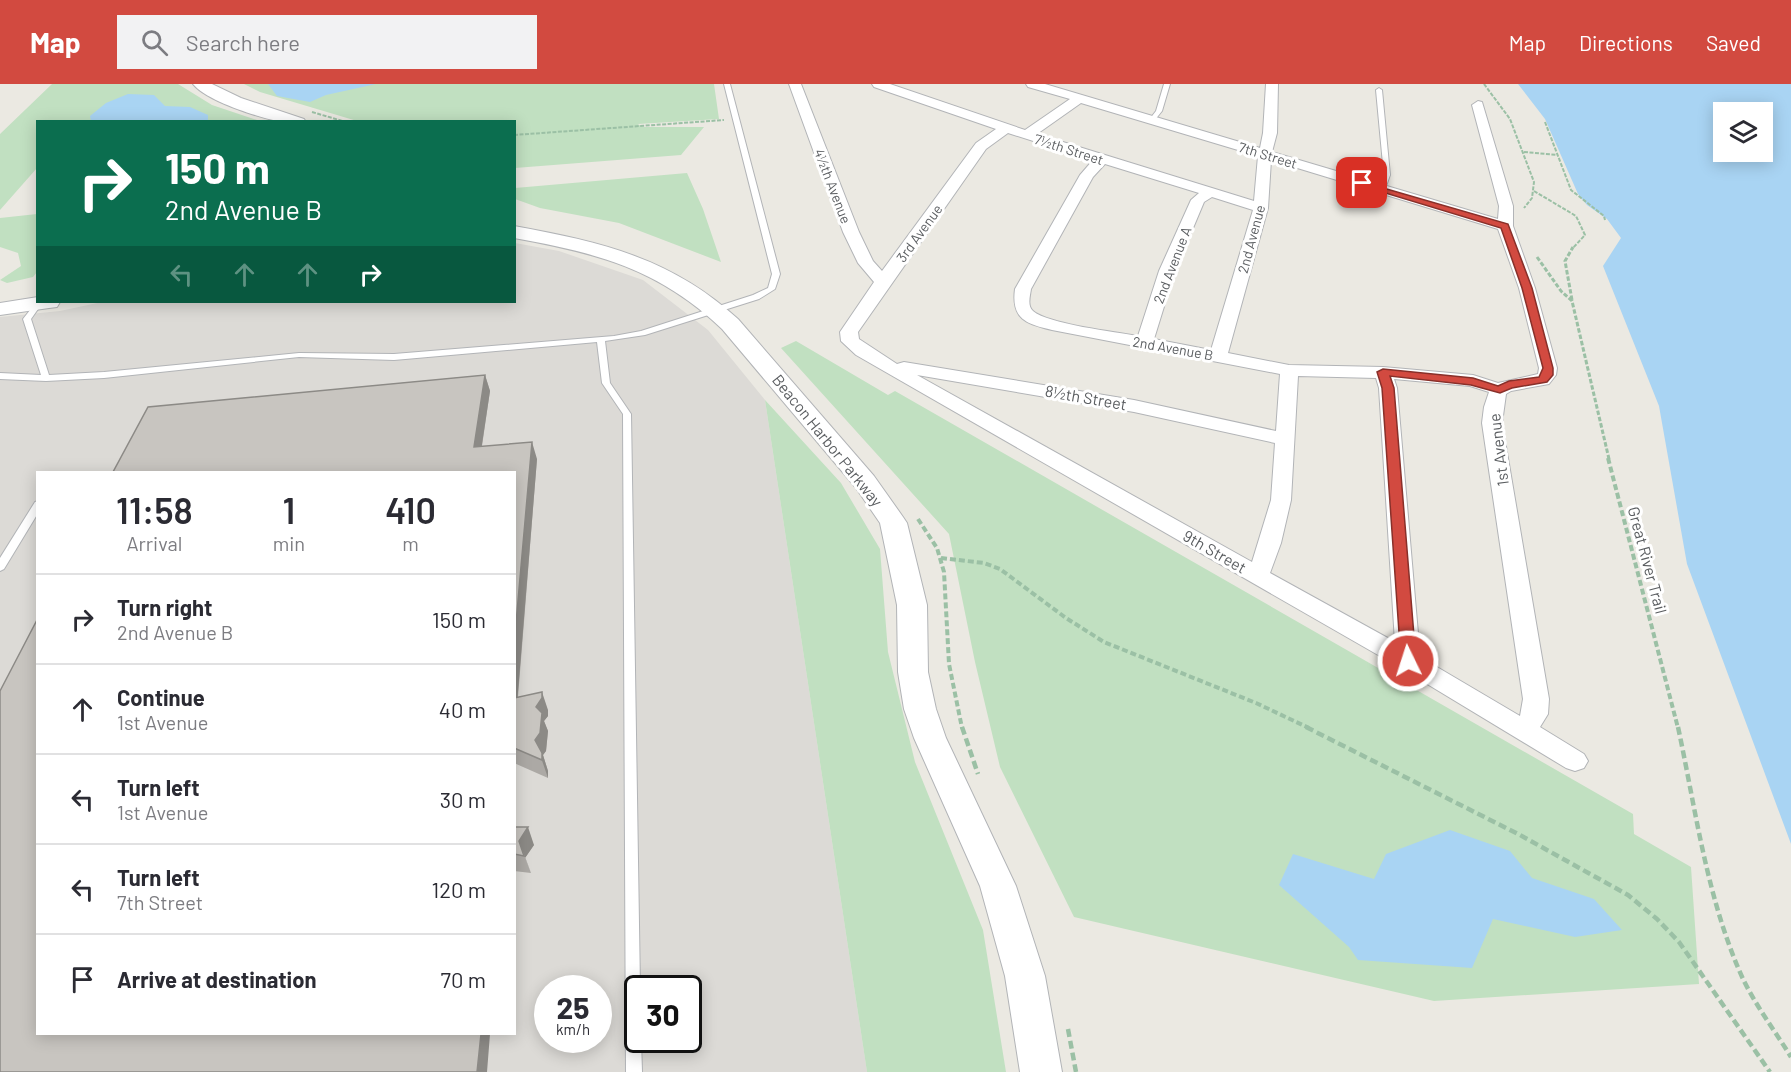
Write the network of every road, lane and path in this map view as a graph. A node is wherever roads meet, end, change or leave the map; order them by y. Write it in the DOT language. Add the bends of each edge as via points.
graph roads {
  1 [pos="201,84"];
  2 [pos="728,84"];
  3 [pos="795,84"];
  4 [pos="878,84"];
  5 [pos="1032,84"];
  6 [pos="1167,84"];
  7 [pos="1272,84"];
  8 [pos="1484,84"];
  9 [pos="1056,87"];
  10 [pos="1379,90"];
  11 [pos="1078,99"];
  12 [pos="1478,105"];
  13 [pos="736,118"];
  14 [pos="292,120"];
  15 [pos="1152,120"];
  16 [pos="1545,122"];
  17 [pos="1006,128"];
  18 [pos="516,135"];
  19 [pos="1026,135"];
  20 [pos="1524,152"];
  21 [pos="1265,154"];
  22 [pos="1558,155"];
  23 [pos="1102,159"];
  24 [pos="1382,189"];
  25 [pos="1534,191"];
  26 [pos="1209,193"];
  27 [pos="1261,208"];
  28 [pos="1521,213"];
  29 [pos="1605,220"];
  30 [pos="1504,226"];
  31 [pos="516,232"];
  32 [pos="1536,256"];
  33 [pos="883,281"];
  34 [pos="0,294"];
  35 [pos="36,298"];
  36 [pos="36,300"];
  37 [pos="1572,301"];
  38 [pos="37,303"];
  39 [pos="0,309"];
  40 [pos="718,310"];
  41 [pos="601,339"];
  42 [pos="1144,343"];
  43 [pos="855,346"];
  44 [pos="1218,356"];
  45 [pos="885,362"];
  46 [pos="1289,370"];
  47 [pos="1383,372"];
  48 [pos="0,376"];
  49 [pos="46,378"];
  50 [pos="1500,390"];
  51 [pos="1285,439"];
  52 [pos="36,507"];
  53 [pos="917,518"];
  54 [pos="941,558"];
  55 [pos="0,567"];
  56 [pos="1258,576"];
  57 [pos="1408,661"];
  58 [pos="1524,730"];
  59 [pos="1575,761"];
  60 [pos="981,783"];
  61 [pos="1067,1023"];
  62 [pos="1791,1057"];
  63 [pos="634,1072"];
  64 [pos="1041,1072"];
  65 [pos="1076,1072"];
  66 [pos="1770,1072"];
  1 -- 14 [label="street" via="220,95"];
  2 -- 13 [label="lane"];
  3 -- 33 [label="street, 4½th Avenue" via="851,232 866,263"];
  4 -- 17 [label="street, 7½th Street"];
  5 -- 9 [label="street, 7th Street"];
  6 -- 15 [label="lane"];
  7 -- 21 [label="street, 2nd Avenue"];
  8 -- 20 [label="path" via="1510,119"];
  9 -- 11 [label="street, 7th Street"];
  10 -- 24 [label="lane" via="1387,175"];
  11 -- 15 [label="street, 7th Street"];
  11 -- 19 [label="street"];
  12 -- 30 [label="street, 1st Avenue" via="1506,207"];
  13 -- 18 [label="path"];
  13 -- 40 [label="lane" via="776,280 771,289"];
  15 -- 21 [label="street, 7th Street"];
  16 -- 22 [label="path"];
  17 -- 19 [label="street, 7½th Street"];
  17 -- 33 [label="street, 3rd Avenue" via="981,146"];
  19 -- 23 [label="street, 7½th Street"];
  20 -- 22 [label="path"];
  20 -- 25 [label="path"];
  21 -- 24 [label="street, 7th Street"];
  21 -- 27 [label="street, 2nd Avenue"];
  22 -- 29 [label="path" via="1571,190"];
  23 -- 26 [label="street, 7½th Street"];
  23 -- 42 [label="street, 2nd Avenue B" via="1087,175 1038,261 1023,289 1021,305 1027,315 1052,325"];
  24 -- 30 [label="street, 7th Street"];
  25 -- 28 [label="path"];
  25 -- 37 [label="path" via="1576,216 1585,236 1566,254 1564,263"];
  26 -- 27 [label="street, 7½th Street"];
  26 -- 42 [label="street, 2nd Avenue A" via="1198,200 1167,271"];
  27 -- 44 [label="street, 2nd Avenue"];
  30 -- 50 [label="street, 1st Avenue" via="1527,288 1548,368 1543,380"];
  31 -- 40 [label="street, Beacon Harbor Parkway" via="587,246 642,264 684,285"];
  32 -- 37 [label="path, Great River Trail"];
  33 -- 43 [label="street, 3rd Avenue" via="849,333"];
  34 -- 35 [label="street"];
  36 -- 39 [label="street"];
  37 -- 62 [label="path, Great River Trail" via="1598,419 1672,700 1723,927 1744,980"];
  38 -- 49 [label="lane" via="27,319"];
  40 -- 41 [label="lane" via="642,333"];
  40 -- 64 [label="street, Beacon Harbor Parkway" via="865,482 893,523 912,605 913,672 920,709 998,886 1025,976"];
  41 -- 49 [label="lane" via="394,357 299,355"];
  41 -- 63 [label="lane" via="606,383 627,414"];
  42 -- 44 [label="street, 2nd Avenue B"];
  43 -- 45 [label="street, 9th Street"];
  44 -- 46 [label="street, 2nd Avenue B"];
  45 -- 51 [label="street, 8½th Street" via="1134,405"];
  45 -- 56 [label="street, 9th Street"];
  46 -- 47 [label="street, 2nd Avenue B"];
  46 -- 51 [label="street"];
  47 -- 50 [label="street, 2nd Avenue B" via="1473,381"];
  47 -- 57 [label="street" via="1388,388"];
  48 -- 49 [label="lane"];
  50 -- 58 [label="street, 1st Avenue" via="1492,399 1492,423 1536,699 1535,714"];
  51 -- 56 [label="street" via="1281,500"];
  52 -- 55 [label="lane"];
  53 -- 54 [label="path"];
  54 -- 60 [label="path" via="954,695 962,732"];
  54 -- 66 [label="path" via="984,562 1000,569 1104,642 1315,731 1628,895 1679,942"];
  56 -- 57 [label="street, 9th Street"];
  57 -- 58 [label="street, 9th Street"];
  58 -- 59 [label="street, 9th Street"];
  61 -- 65 [label="path"];
}
